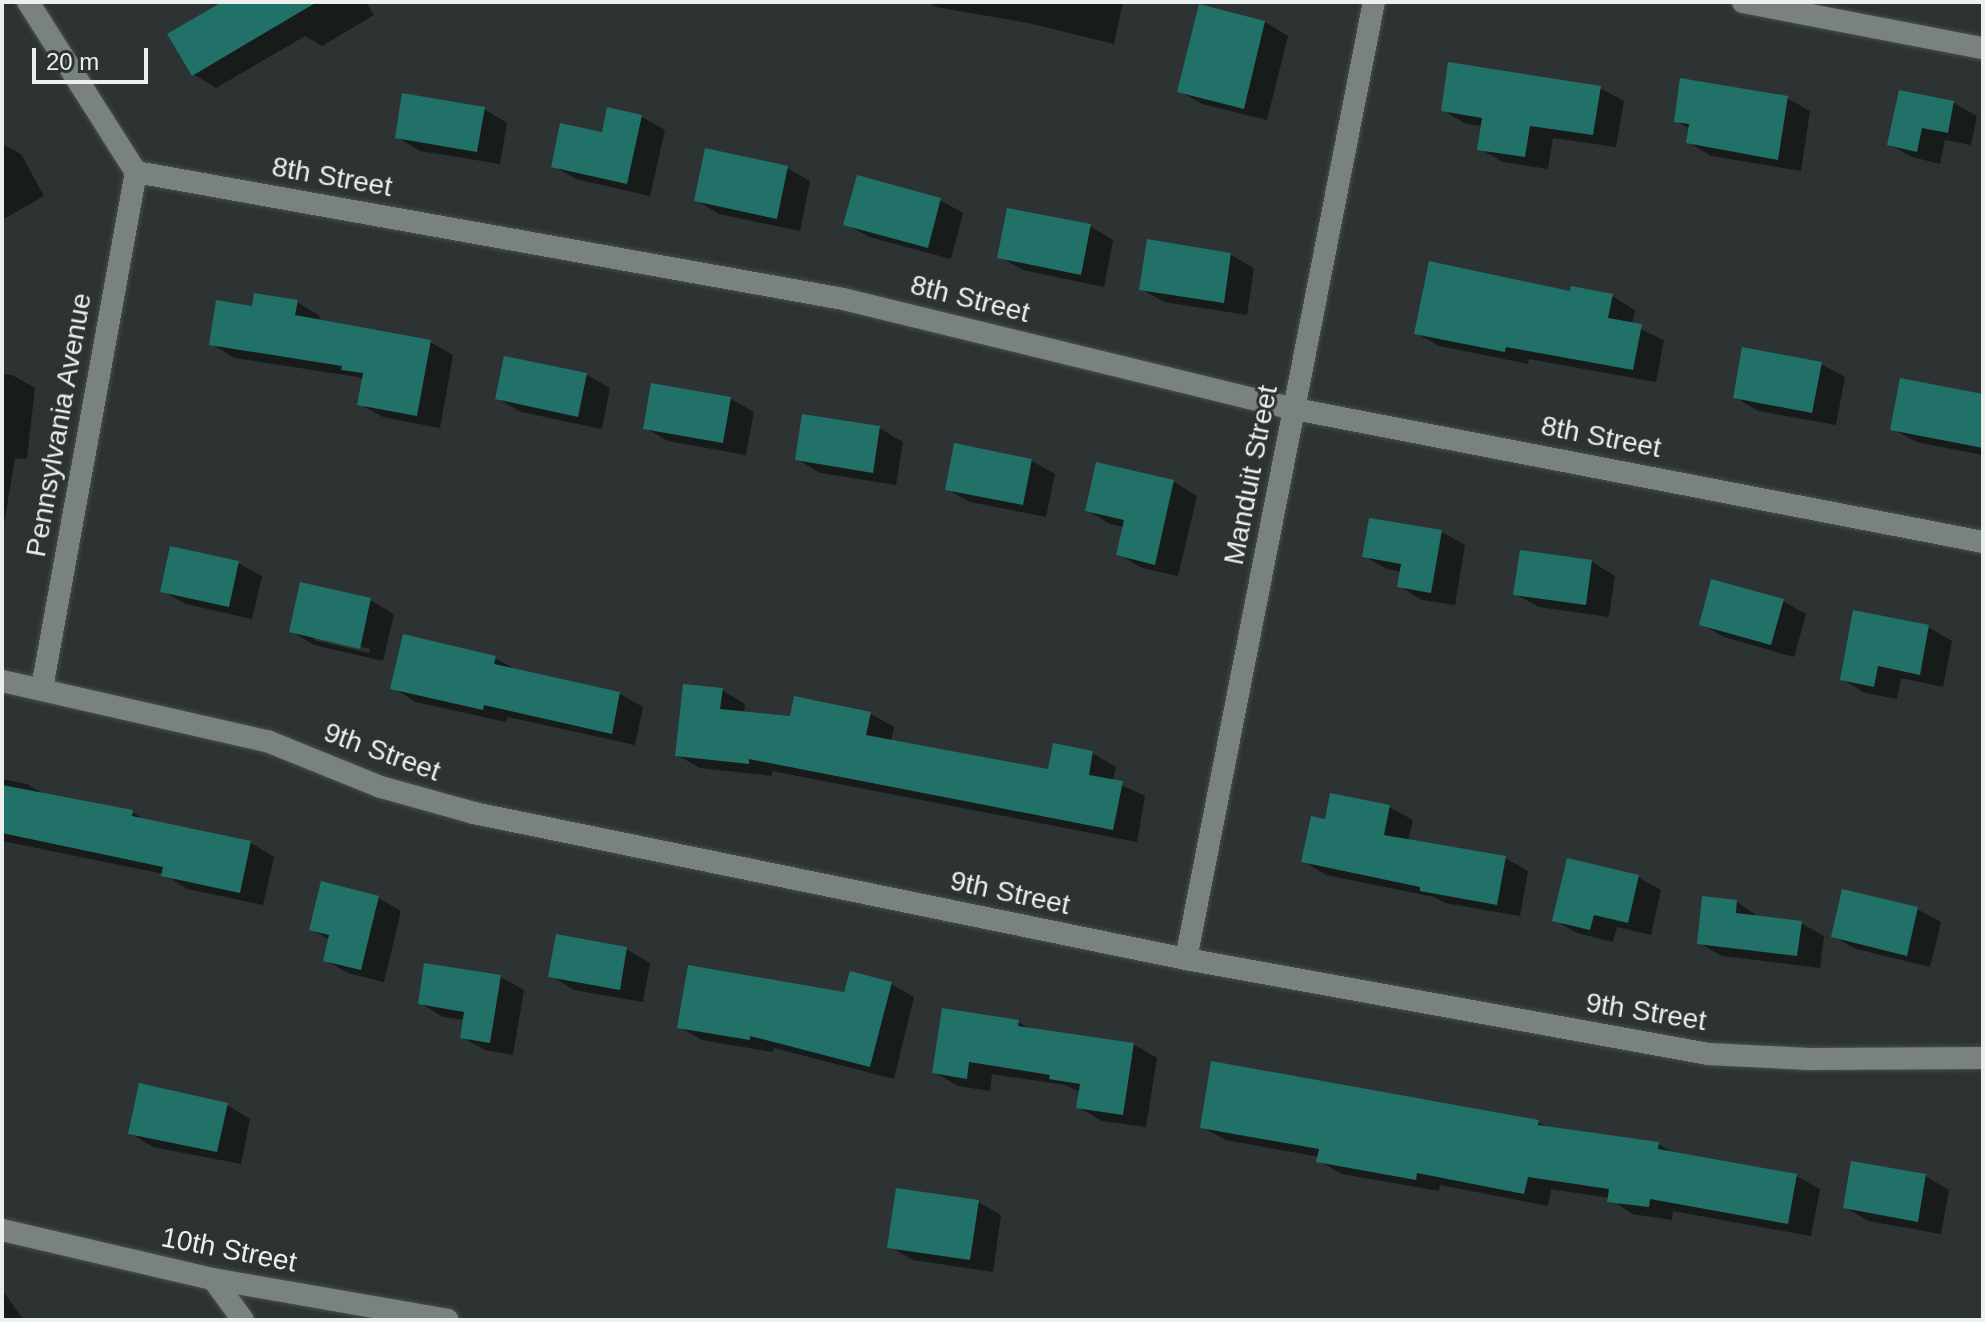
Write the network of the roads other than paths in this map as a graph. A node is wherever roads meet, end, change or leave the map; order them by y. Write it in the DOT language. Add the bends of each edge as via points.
graph roads {
  1 [pos="28,2"];
  2 [pos="1374,2"];
  3 [pos="1743,2"];
  4 [pos="1983,48"];
  5 [pos="136,172"];
  6 [pos="1295,409"];
  7 [pos="1983,542"];
  8 [pos="2,681"];
  9 [pos="42,688"];
  10 [pos="1186,959"];
  11 [pos="1983,1058"];
  12 [pos="2,1230"];
  13 [pos="213,1279"];
  14 [pos="243,1320"];
  15 [pos="447,1320"];
  1 -- 5 [label="street"];
  2 -- 6 [label="street, Manduit Street"];
  3 -- 4 [label="street"];
  5 -- 6 [label="street, 8th Street" via="843,299"];
  5 -- 9 [label="street, Pennsylvania Avenue"];
  6 -- 7 [label="street, 8th Street"];
  6 -- 10 [label="street, Manduit Street"];
  8 -- 9 [label="street, 9th Street"];
  9 -- 10 [label="street, 9th Street" via="267,741 381,787 474,813"];
  10 -- 11 [label="street, 9th Street" via="1708,1054"];
  12 -- 13 [label="street, 10th Street"];
  13 -- 14 [label="street"];
  13 -- 15 [label="street, 10th Street"];
}
